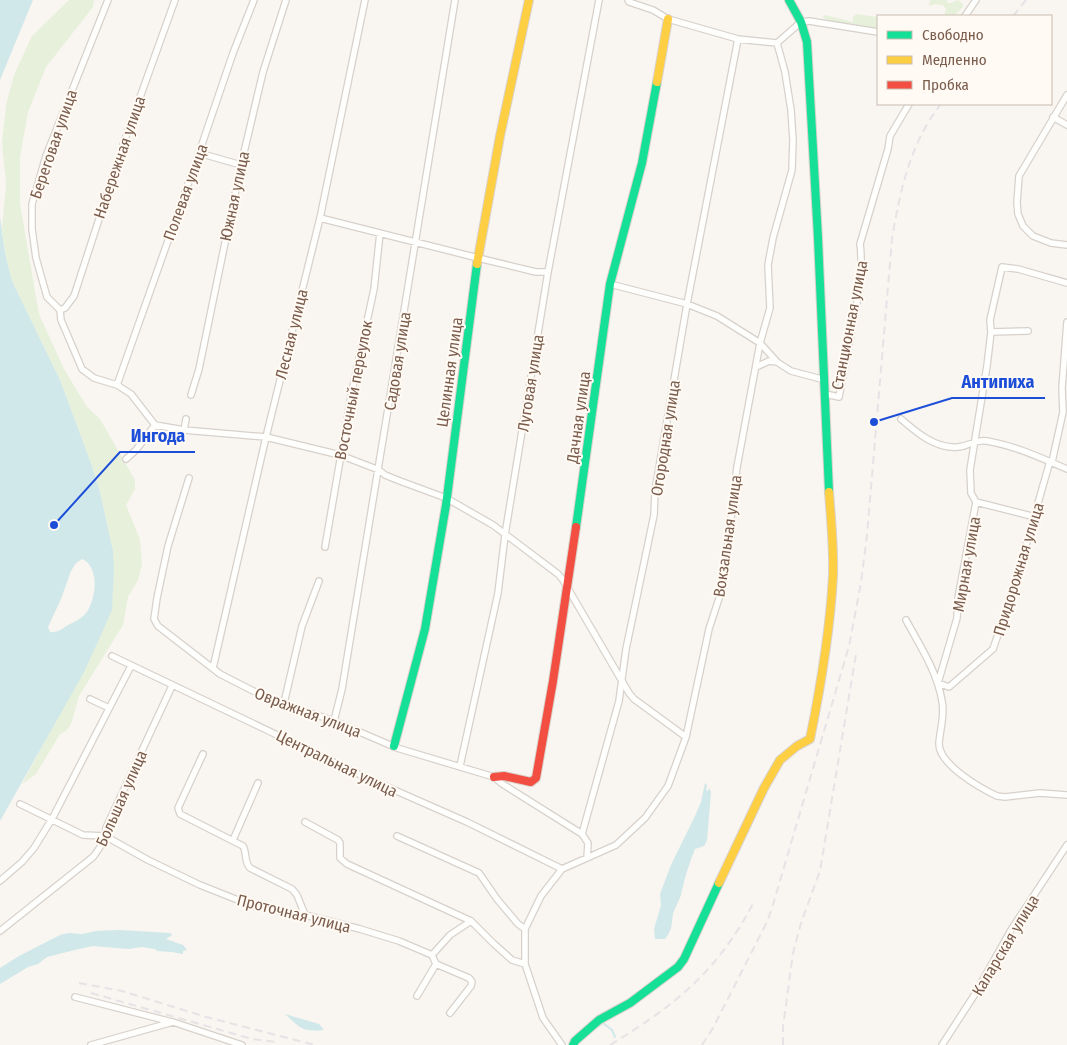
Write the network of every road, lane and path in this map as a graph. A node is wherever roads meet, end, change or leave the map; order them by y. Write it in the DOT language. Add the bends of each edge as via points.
graph roads {
  1 [pos="108,0"];
  2 [pos="175,0"];
  3 [pos="254,0"];
  4 [pos="286,0"];
  5 [pos="365,0"];
  6 [pos="455,0"];
  7 [pos="529,0"];
  8 [pos="599,0"];
  9 [pos="789,0"];
  10 [pos="976,0"];
  11 [pos="627,1"];
  12 [pos="966,15"];
  13 [pos="668,19"];
  14 [pos="801,22"];
  15 [pos="877,32"];
  16 [pos="738,38"];
  17 [pos="777,43"];
  18 [pos="1067,95"];
  19 [pos="908,105"];
  20 [pos="1053,117"];
  21 [pos="1067,125"];
  22 [pos="200,153"];
  23 [pos="240,165"];
  24 [pos="320,218"];
  25 [pos="380,233"];
  26 [pos="416,242"];
  27 [pos="1067,245"];
  28 [pos="478,258"];
  29 [pos="548,272"];
  30 [pos="1067,283"];
  31 [pos="610,284"];
  32 [pos="687,304"];
  33 [pos="60,310"];
  34 [pos="1067,322"];
  35 [pos="1028,331"];
  36 [pos="991,332"];
  37 [pos="760,343"];
  38 [pos="777,362"];
  39 [pos="756,366"];
  40 [pos="824,380"];
  41 [pos="117,384"];
  42 [pos="191,394"];
  43 [pos="825,394"];
  44 [pos="186,419"];
  45 [pos="901,419"];
  46 [pos="155,425"];
  47 [pos="184,430"];
  48 [pos="266,437"];
  49 [pos="974,440"];
  50 [pos="340,455"];
  51 [pos="126,459"];
  52 [pos="1051,462"];
  53 [pos="1067,469"];
  54 [pos="379,470"];
  55 [pos="189,478"];
  56 [pos="446,498"];
  57 [pos="976,502"];
  58 [pos="1035,517"];
  59 [pos="505,535"];
  60 [pos="324,547"];
  61 [pos="319,581"];
  62 [pos="567,588"];
  63 [pos="906,620"];
  64 [pos="112,656"];
  65 [pos="131,666"];
  66 [pos="212,668"];
  67 [pos="622,681"];
  68 [pos="938,683"];
  69 [pos="172,686"];
  70 [pos="90,699"];
  71 [pos="284,703"];
  72 [pos="109,708"];
  73 [pos="334,721"];
  74 [pos="686,737"];
  75 [pos="394,746"];
  76 [pos="203,754"];
  77 [pos="460,766"];
  78 [pos="494,777"];
  79 [pos="258,784"];
  80 [pos="1067,795"];
  81 [pos="20,804"];
  82 [pos="52,819"];
  83 [pos="305,822"];
  84 [pos="582,834"];
  85 [pos="105,836"];
  86 [pos="397,836"];
  87 [pos="233,840"];
  88 [pos="1067,844"];
  89 [pos="587,858"];
  90 [pos="562,869"];
  91 [pos="0,880"];
  92 [pos="306,915"];
  93 [pos="472,921"];
  94 [pos="525,929"];
  95 [pos="0,931"];
  96 [pos="432,956"];
  97 [pos="436,964"];
  98 [pos="525,964"];
  99 [pos="416,996"];
  100 [pos="75,997"];
  101 [pos="450,1013"];
  102 [pos="173,1022"];
  103 [pos="91,1045"];
  104 [pos="242,1045"];
  105 [pos="562,1045"];
  106 [pos="573,1045"];
  107 [pos="942,1045"];
  1 -- 33 [label="street, Береговая улица" via="46,156 32,204 36,258 47,297"];
  2 -- 33 [label="street, Набережная улица" via="124,139 74,296"];
  3 -- 22 [label="street, Полевая улица" via="232,53"];
  4 -- 23 [label="street, Южная улица" via="263,72"];
  5 -- 24 [label="street, Лесная улица"];
  6 -- 26 [label="street, Садовая улица"];
  7 -- 28 [label="street, Целинная улица"];
  8 -- 29 [label="street, Луговая улица"];
  9 -- 14 [label="street"];
  10 -- 12 [label="street"];
  11 -- 13 [label="street" via="654,10"];
  13 -- 16 [label="street"];
  13 -- 31 [label="street, Дачная улица" via="642,163"];
  14 -- 15 [label="street" via="822,22"];
  14 -- 17 [label="street"];
  14 -- 40 [label="street" via="807,42"];
  16 -- 17 [label="street"];
  16 -- 32 [label="street, Огородная улица"];
  17 -- 37 [label="street, Вокзальная улица" via="786,72 791,110 792,170 768,265 770,308"];
  18 -- 20 [label="street"];
  19 -- 43 [label="street, Станционная улица" via="890,136 860,244 862,276 839,397"];
  20 -- 21 [label="street"];
  20 -- 27 [label="street" via="1019,176 1018,214 1023,226 1033,236"];
  22 -- 23 [label="street"];
  22 -- 41 [label="street, Полевая улица"];
  23 -- 42 [label="street, Южная улица" via="199,369"];
  24 -- 25 [label="street"];
  24 -- 48 [label="street, Лесная улица"];
  25 -- 26 [label="street"];
  25 -- 50 [label="street, Восточный переулок" via="374,289"];
  26 -- 28 [label="street"];
  26 -- 54 [label="street, Садовая улица"];
  28 -- 29 [label="street"];
  28 -- 56 [label="street, Целинная улица"];
  29 -- 59 [label="street, Луговая улица"];
  30 -- 36 [label="street, Мирная улица" via="1002,267 990,320"];
  31 -- 32 [label="street"];
  31 -- 62 [label="street, Дачная улица"];
  32 -- 37 [label="street" via="717,316"];
  32 -- 67 [label="street, Огородная улица" via="655,491 654,515"];
  33 -- 41 [label="street, Береговая улица" via="61,320 82,369 94,378"];
  34 -- 52 [label="street, Придорожная улица" via="1063,412"];
  35 -- 36 [label="street"];
  36 -- 49 [label="street, Мирная улица"];
  37 -- 38 [label="street"];
  37 -- 39 [label="street, Вокзальная улица"];
  38 -- 39 [label="street"];
  38 -- 40 [label="street" via="791,371"];
  39 -- 74 [label="street, Вокзальная улица" via="737,467 722,586 709,629"];
  40 -- 43 [label="street"];
  41 -- 46 [label="street, Береговая улица" via="131,394"];
  43 -- 106 [label="street" via="833,574 829,630 810,739 780,760 678,967 630,1003 599,1020"];
  44 -- 47 [label="street"];
  45 -- 49 [label="street" via="918,434 937,444 959,447"];
  46 -- 47 [label="street"];
  46 -- 51 [label="street"];
  47 -- 48 [label="street"];
  48 -- 50 [label="street"];
  48 -- 66 [label="street, Лесная улица"];
  49 -- 52 [label="street" via="1028,451"];
  49 -- 57 [label="street, Мирная улица" via="970,470 971,493"];
  50 -- 54 [label="street"];
  50 -- 60 [label="street, Восточный переулок"];
  52 -- 53 [label="street"];
  52 -- 58 [label="street, Придорожная улица"];
  54 -- 56 [label="street"];
  54 -- 73 [label="street, Садовая улица"];
  55 -- 66 [label="street, Овражная улица" via="168,546 154,619 158,626"];
  56 -- 59 [label="street"];
  56 -- 75 [label="street, Целинная улица" via="425,629"];
  57 -- 58 [label="street"];
  57 -- 68 [label="street, Мирная улица" via="957,618"];
  58 -- 68 [label="street, Придорожная улица" via="993,649 948,687"];
  59 -- 62 [label="street" via="558,574"];
  59 -- 77 [label="street, Луговая улица" via="498,593"];
  61 -- 71 [label="street" via="302,626"];
  62 -- 67 [label="street"];
  62 -- 78 [label="street, Дачная улица" via="536,778 531,782"];
  63 -- 68 [label="street"];
  64 -- 65 [label="street, Центральная улица"];
  65 -- 69 [label="street, Центральная улица"];
  65 -- 72 [label="street"];
  66 -- 71 [label="street, Овражная улица" via="267,698"];
  67 -- 74 [label="street" via="634,699"];
  67 -- 84 [label="street, Огородная улица"];
  68 -- 80 [label="street" via="943,703 939,745 942,756 952,767 997,796"];
  69 -- 85 [label="street, Большая улица"];
  69 -- 90 [label="street, Центральная улица"];
  70 -- 72 [label="street"];
  71 -- 73 [label="street, Овражная улица"];
  72 -- 82 [label="street"];
  73 -- 75 [label="street, Овражная улица"];
  74 -- 89 [label="street, Вокзальная улица" via="668,786 645,818 616,845"];
  75 -- 77 [label="street, Овражная улица"];
  76 -- 87 [label="street" via="178,811 184,817"];
  77 -- 78 [label="street, Овражная улица"];
  78 -- 84 [label="street, Овражная улица"];
  79 -- 87 [label="street"];
  81 -- 82 [label="street, Проточная улица"];
  82 -- 85 [label="street, Проточная улица" via="83,835"];
  82 -- 91 [label="street" via="34,848"];
  83 -- 93 [label="street" via="338,840 340,858 347,864"];
  84 -- 89 [label="street" via="588,843"];
  85 -- 92 [label="street, Проточная улица" via="200,885 253,906"];
  85 -- 95 [label="street, Большая улица" via="93,857"];
  86 -- 94 [label="street" via="479,873 497,899"];
  87 -- 92 [label="street" via="243,846 250,868 292,888"];
  88 -- 107 [label="street, Каларская улица"];
  89 -- 90 [label="street, Вокзальная улица"];
  90 -- 94 [label="street, Вокзальная улица" via="541,896"];
  92 -- 96 [label="street, Проточная улица" via="360,929"];
  93 -- 96 [label="street" via="450,935"];
  93 -- 98 [label="street" via="512,960"];
  94 -- 98 [label="street, Вокзальная улица"];
  96 -- 97 [label="street"];
  97 -- 99 [label="street"];
  97 -- 101 [label="street" via="472,982"];
  98 -- 105 [label="street" via="543,1018"];
  100 -- 102 [label="street"];
  102 -- 103 [label="street"];
  102 -- 104 [label="street"];
}
